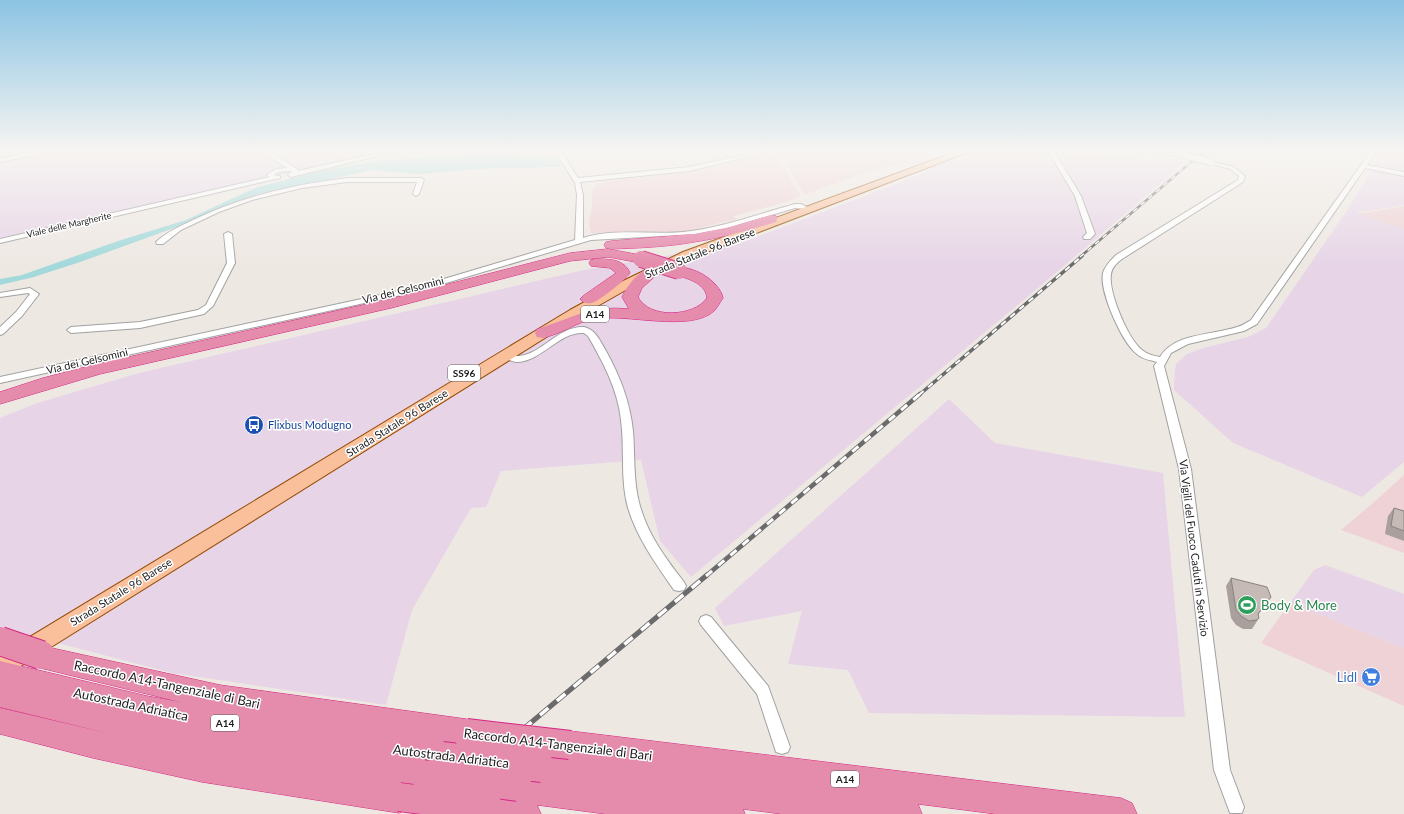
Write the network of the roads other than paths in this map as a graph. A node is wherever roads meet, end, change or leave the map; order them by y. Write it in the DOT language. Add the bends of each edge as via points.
graph roads {
  1 [pos="226,189"];
  2 [pos="290,189"];
  3 [pos="418,189"];
  4 [pos="579,189"];
  5 [pos="854,189"];
  6 [pos="865,189"];
  7 [pos="1074,189"];
  8 [pos="1227,189"];
  9 [pos="1348,189"];
  10 [pos="416,194"];
  11 [pos="804,207"];
  12 [pos="771,219"];
  13 [pos="228,234"];
  14 [pos="1087,236"];
  15 [pos="579,240"];
  16 [pos="0,241"];
  17 [pos="160,242"];
  18 [pos="655,270"];
  19 [pos="0,295"];
  20 [pos="418,297"];
  21 [pos="588,299"];
  22 [pos="391,303"];
  23 [pos="650,315"];
  24 [pos="71,330"];
  25 [pos="0,332"];
  26 [pos="543,333"];
  27 [pos="173,352"];
  28 [pos="506,356"];
  29 [pos="1162,360"];
  30 [pos="97,369"];
  31 [pos="0,380"];
  32 [pos="0,392"];
  33 [pos="0,398"];
  34 [pos="0,406"];
  35 [pos="679,586"];
  36 [pos="706,621"];
  37 [pos="0,641"];
  38 [pos="0,647"];
  39 [pos="40,656"];
  40 [pos="2,673"];
  41 [pos="0,721"];
  42 [pos="0,729"];
  43 [pos="93,744"];
  44 [pos="782,747"];
  45 [pos="433,765"];
  46 [pos="522,800"];
  47 [pos="1236,807"];
  48 [pos="730,814"];
  49 [pos="906,814"];
  50 [pos="1121,814"];
  1 -- 16 [label="street, Viale delle Margherite"];
  2 -- 17 [label="street" via="217,211 179,229"];
  3 -- 10 [label="street"];
  4 -- 15 [label="street"];
  5 -- 11 [label="main road, Strada Statale 96 Barese / SS96"];
  6 -- 18 [label="main road, Strada Statale 96 Barese / SS96" via="709,247"];
  7 -- 14 [label="street" via="1091,234"];
  8 -- 29 [label="street, bridge" via="1120,257 1107,273 1107,286 1130,341 1138,351 1148,357"];
  9 -- 29 [label="street" via="1254,322 1241,329 1185,342 1168,351"];
  11 -- 12 [label="main road, Strada Statale 96 Barese / SS96"];
  11 -- 15 [label="street, Via dei Gelsomini" via="795,206 716,228 682,234 617,234"];
  12 -- 20 [label="highway" via="721,234 685,240 569,250"];
  12 -- 21 [label="main road, Strada Statale 96 Barese / SS96" via="672,257"];
  13 -- 24 [label="street" via="231,263 209,306 201,312 140,325"];
  15 -- 31 [label="street, Via dei Gelsomini" via="419,289"];
  18 -- 23 [label="highway" via="635,286 630,297 634,305"];
  18 -- 26 [label="main road, Strada Statale 96 Barese / SS96" via="609,293"];
  19 -- 25 [label="street" via="30,290 35,294"];
  20 -- 22 [label="highway"];
  20 -- 23 [label="highway, bridge" via="577,256 612,254 640,259 679,271 710,286 715,294 714,301 701,312 667,318"];
  21 -- 22 [label="highway" via="620,277 623,273 621,268 607,263 581,264 441,295"];
  21 -- 40 [label="main road, Strada Statale 96 Barese / SS96"];
  22 -- 27 [label="highway"];
  23 -- 26 [label="highway, A14" via="595,314"];
  26 -- 28 [label="main road, Strada Statale 96 Barese / SS96"];
  27 -- 30 [label="highway"];
  27 -- 34 [label="highway"];
  28 -- 35 [label="street" via="517,359 530,356 567,333 585,330 590,332 611,373 624,407 633,506 639,523 657,555"];
  28 -- 40 [label="main road, Strada Statale 96 Barese / SS96"];
  29 -- 47 [label="street, Via Vigili del Fuoco Caduti in Servizio" via="1159,366 1163,386 1185,469 1222,770"];
  30 -- 32 [label="highway"];
  30 -- 33 [label="highway"];
  36 -- 44 [label="street" via="763,691"];
  37 -- 39 [label="highway, bridge"];
  38 -- 39 [label="highway, Raccordo A14-Tangenziale di Bari / A14"];
  39 -- 50 [label="highway, Raccordo A14-Tangenziale di Bari / A14, bridge" via="220,698 466,733"];
  40 -- 45 [label="highway, Autostrada Adriatica / A14" via="157,730 298,756"];
  41 -- 43 [label="highway, A14"];
  42 -- 43 [label="highway"];
  43 -- 46 [label="highway, A14, bridge" via="202,767 490,809"];
  45 -- 46 [label="highway, Autostrada Adriatica / A14, bridge"];
  45 -- 49 [label="highway, Autostrada Adriatica / A14, bridge" via="542,768"];
  46 -- 48 [label="highway, Autostrada Adriatica / A14"];
}
